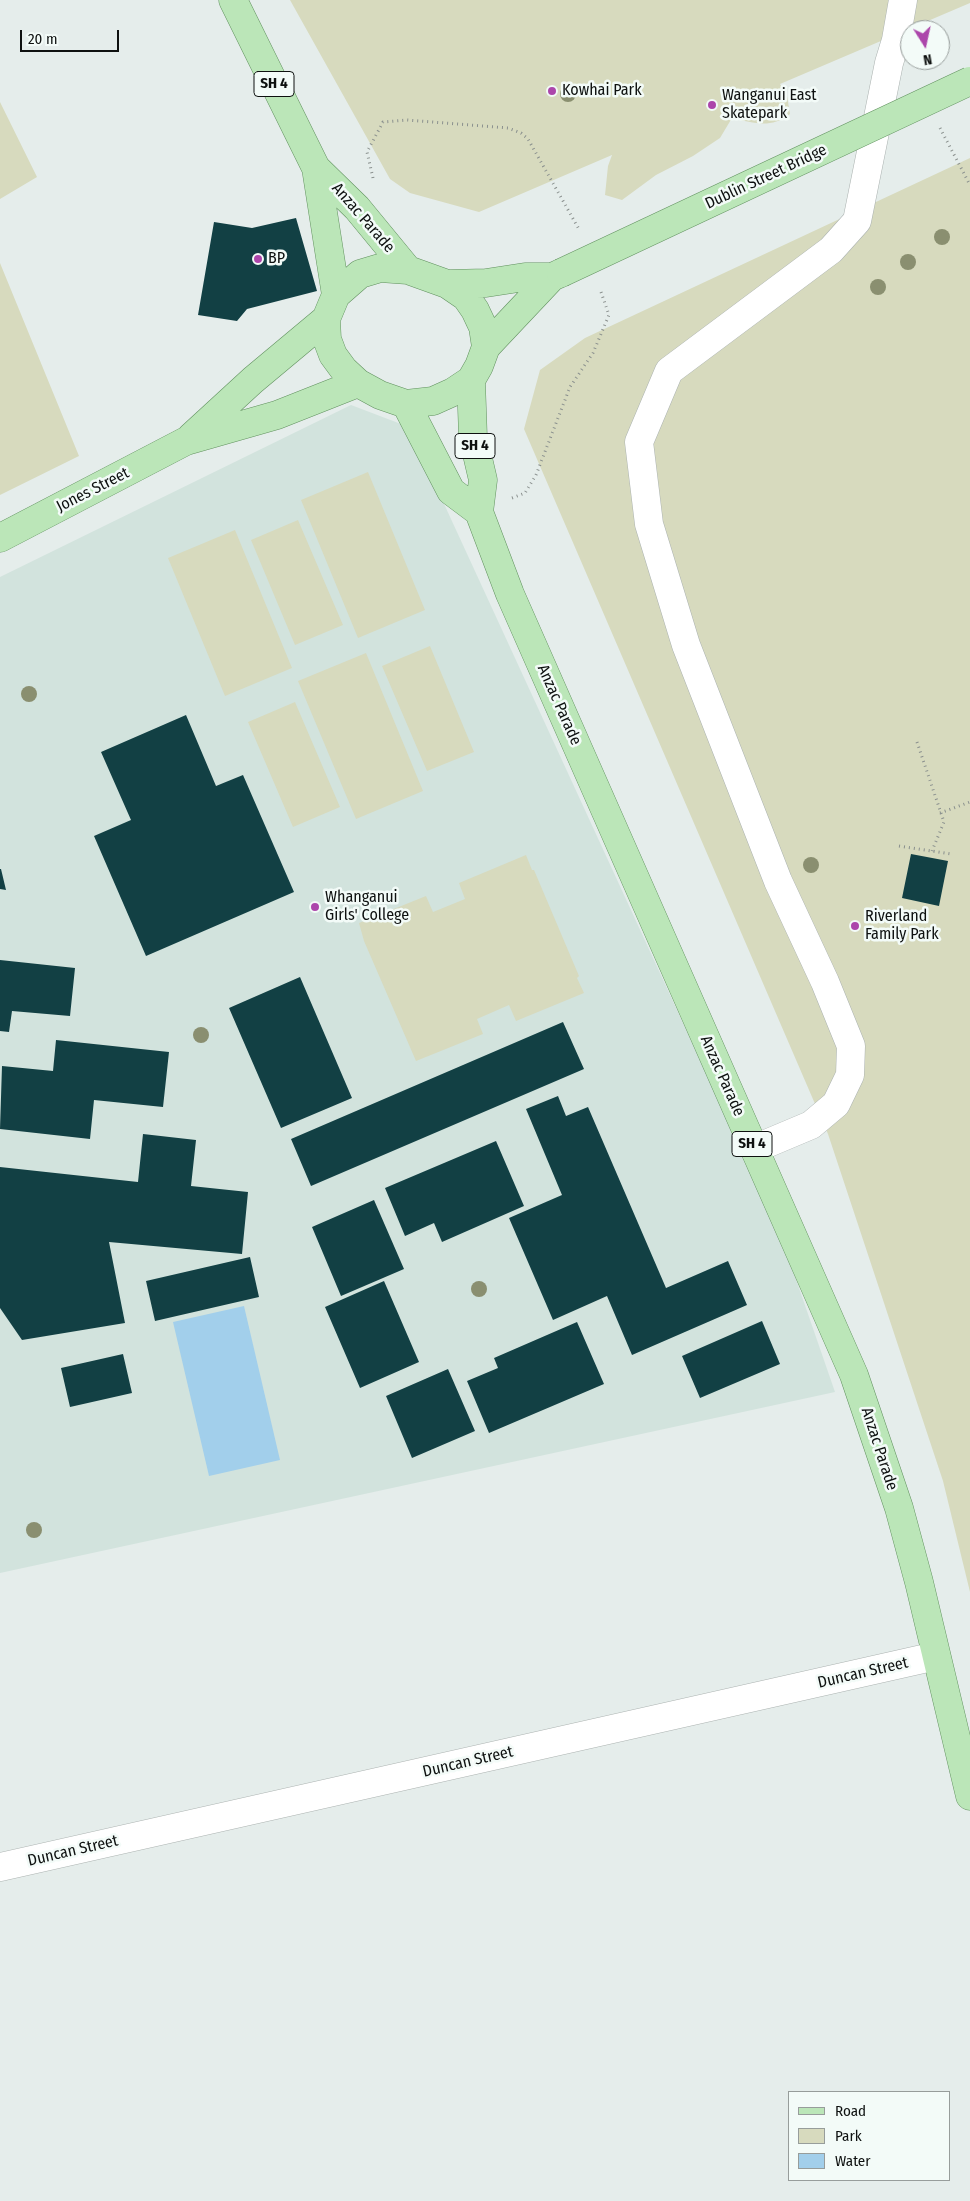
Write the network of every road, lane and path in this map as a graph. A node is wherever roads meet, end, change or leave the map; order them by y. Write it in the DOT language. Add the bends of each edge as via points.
graph roads {
  1 [pos="233,0"];
  2 [pos="903,0"];
  3 [pos="970,81"];
  4 [pos="957,164"];
  5 [pos="316,168"];
  6 [pos="970,185"];
  7 [pos="374,187"];
  8 [pos="583,240"];
  9 [pos="408,270"];
  10 [pos="556,275"];
  11 [pos="447,284"];
  12 [pos="599,287"];
  13 [pos="331,307"];
  14 [pos="486,347"];
  15 [pos="471,380"];
  16 [pos="358,384"];
  17 [pos="406,404"];
  18 [pos="186,441"];
  19 [pos="479,512"];
  20 [pos="0,538"];
  21 [pos="917,742"];
  22 [pos="970,802"];
  23 [pos="940,813"];
  24 [pos="900,846"];
  25 [pos="932,851"];
  26 [pos="952,854"];
  27 [pos="754,1149"];
  28 [pos="936,1656"];
  29 [pos="970,1796"];
  30 [pos="0,1867"];
  1 -- 5 [label="main road, Anzac Parade / SH 4"];
  2 -- 27 [label="street" via="857,221 831,250 669,371 639,442 649,524 686,645 778,881 851,1046 850,1075 836,1104 811,1125"];
  3 -- 10 [label="main road, Dublin Street Bridge, bridge"];
  4 -- 6 [label="path"];
  5 -- 9 [label="main road, Anzac Parade / SH 4" via="357,208"];
  5 -- 13 [label="main road, Anzac Parade / SH 4"];
  7 -- 8 [label="path" via="367,152 383,122 406,120 508,128 528,139"];
  9 -- 11 [label="main road"];
  9 -- 13 [label="main road" via="380,268 360,274"];
  10 -- 11 [label="main road"];
  10 -- 14 [label="main road"];
  11 -- 14 [label="main road" via="466,297 475,310 483,327"];
  12 -- 19 [label="path" via="608,316 593,353 570,387 536,475 525,493"];
  13 -- 16 [label="main road, SH 4" via="327,339 333,355"];
  13 -- 18 [label="main road, Jones Street"];
  14 -- 15 [label="main road, SH 4"];
  15 -- 17 [label="main road, SH 4" via="433,401"];
  15 -- 19 [label="main road, Anzac Parade / SH 4" via="473,437 482,480"];
  16 -- 17 [label="main road, SH 4"];
  16 -- 18 [label="main road, Jones Street" via="277,415"];
  17 -- 19 [label="main road, SH 4" via="451,491"];
  18 -- 20 [label="main road, Jones Street"];
  19 -- 27 [label="main road, Anzac Parade / SH 4" via="510,594"];
  21 -- 23 [label="path"];
  22 -- 23 [label="path"];
  23 -- 25 [label="path" via="944,822"];
  24 -- 25 [label="path"];
  25 -- 26 [label="path"];
  27 -- 28 [label="main road, Anzac Parade / SH 4" via="861,1393 899,1508"];
  28 -- 29 [label="main road, Anzac Parade / SH 4"];
  28 -- 30 [label="street, Duncan Street"];
}
